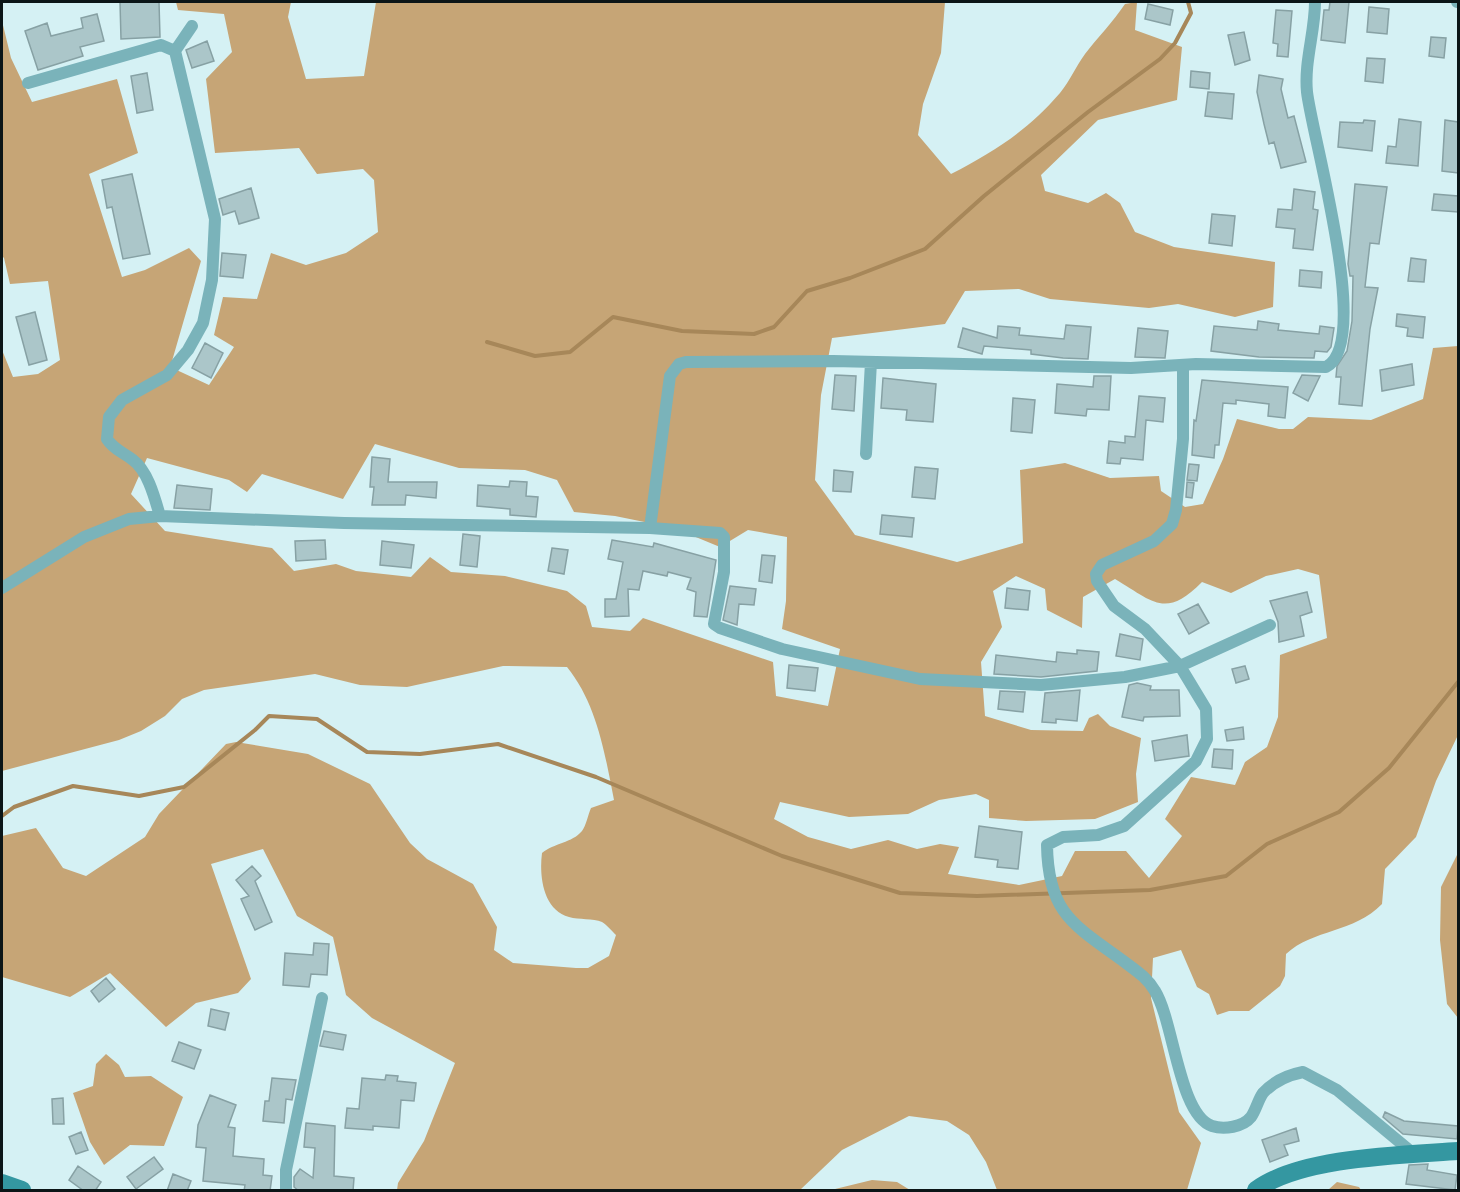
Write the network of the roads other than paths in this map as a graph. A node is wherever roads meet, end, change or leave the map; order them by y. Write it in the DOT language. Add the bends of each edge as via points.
graph roads {
  1 [pos="1315,2"];
  2 [pos="192,26"];
  3 [pos="175,51"];
  4 [pos="28,83"];
  5 [pos="871,362"];
  6 [pos="1183,365"];
  7 [pos="866,454"];
  8 [pos="160,516"];
  9 [pos="650,528"];
  10 [pos="2,588"];
  11 [pos="1270,625"];
  12 [pos="1180,666"];
  13 [pos="322,998"];
  14 [pos="1458,1151"];
  15 [pos="1414,1154"];
  16 [pos="2,1183"];
  17 [pos="22,1191"];
  18 [pos="286,1191"];
  19 [pos="1256,1191"];
  1 -- 6 [label="street" via="1307,92 1333,211 1341,280 1338,353 1326,367"];
  2 -- 3 [label="street"];
  3 -- 4 [label="street" via="161,45"];
  3 -- 8 [label="street" via="215,219 212,280 203,323 188,350 167,375 122,400 109,417 107,439 135,461 153,493"];
  5 -- 6 [label="street" via="1131,368"];
  5 -- 7 [label="street"];
  5 -- 9 [label="street" via="680,364 670,376"];
  6 -- 12 [label="street" via="1183,439 1172,524 1154,542 1108,560 1096,574 1102,593 1145,629"];
  8 -- 9 [label="street"];
  8 -- 10 [label="street" via="129,519 84,537"];
  9 -- 12 [label="street" via="720,533 724,537 724,572 714,624 782,649 920,679 1041,685 1125,677"];
  11 -- 12 [label="street"];
  12 -- 15 [label="street" via="1206,709 1207,740 1196,761 1124,826 1098,835 1063,837 1047,845 1048,878 1059,905 1075,927 1148,978 1164,1005 1186,1096 1210,1126 1232,1127 1250,1119 1263,1094 1286,1076 1303,1071 1337,1090"];
  13 -- 18 [label="street" via="286,1170"];
  14 -- 15 [label="street"];
  15 -- 19 [label="street" via="1312,1168 1287,1175"];
  16 -- 17 [label="street"];
}
